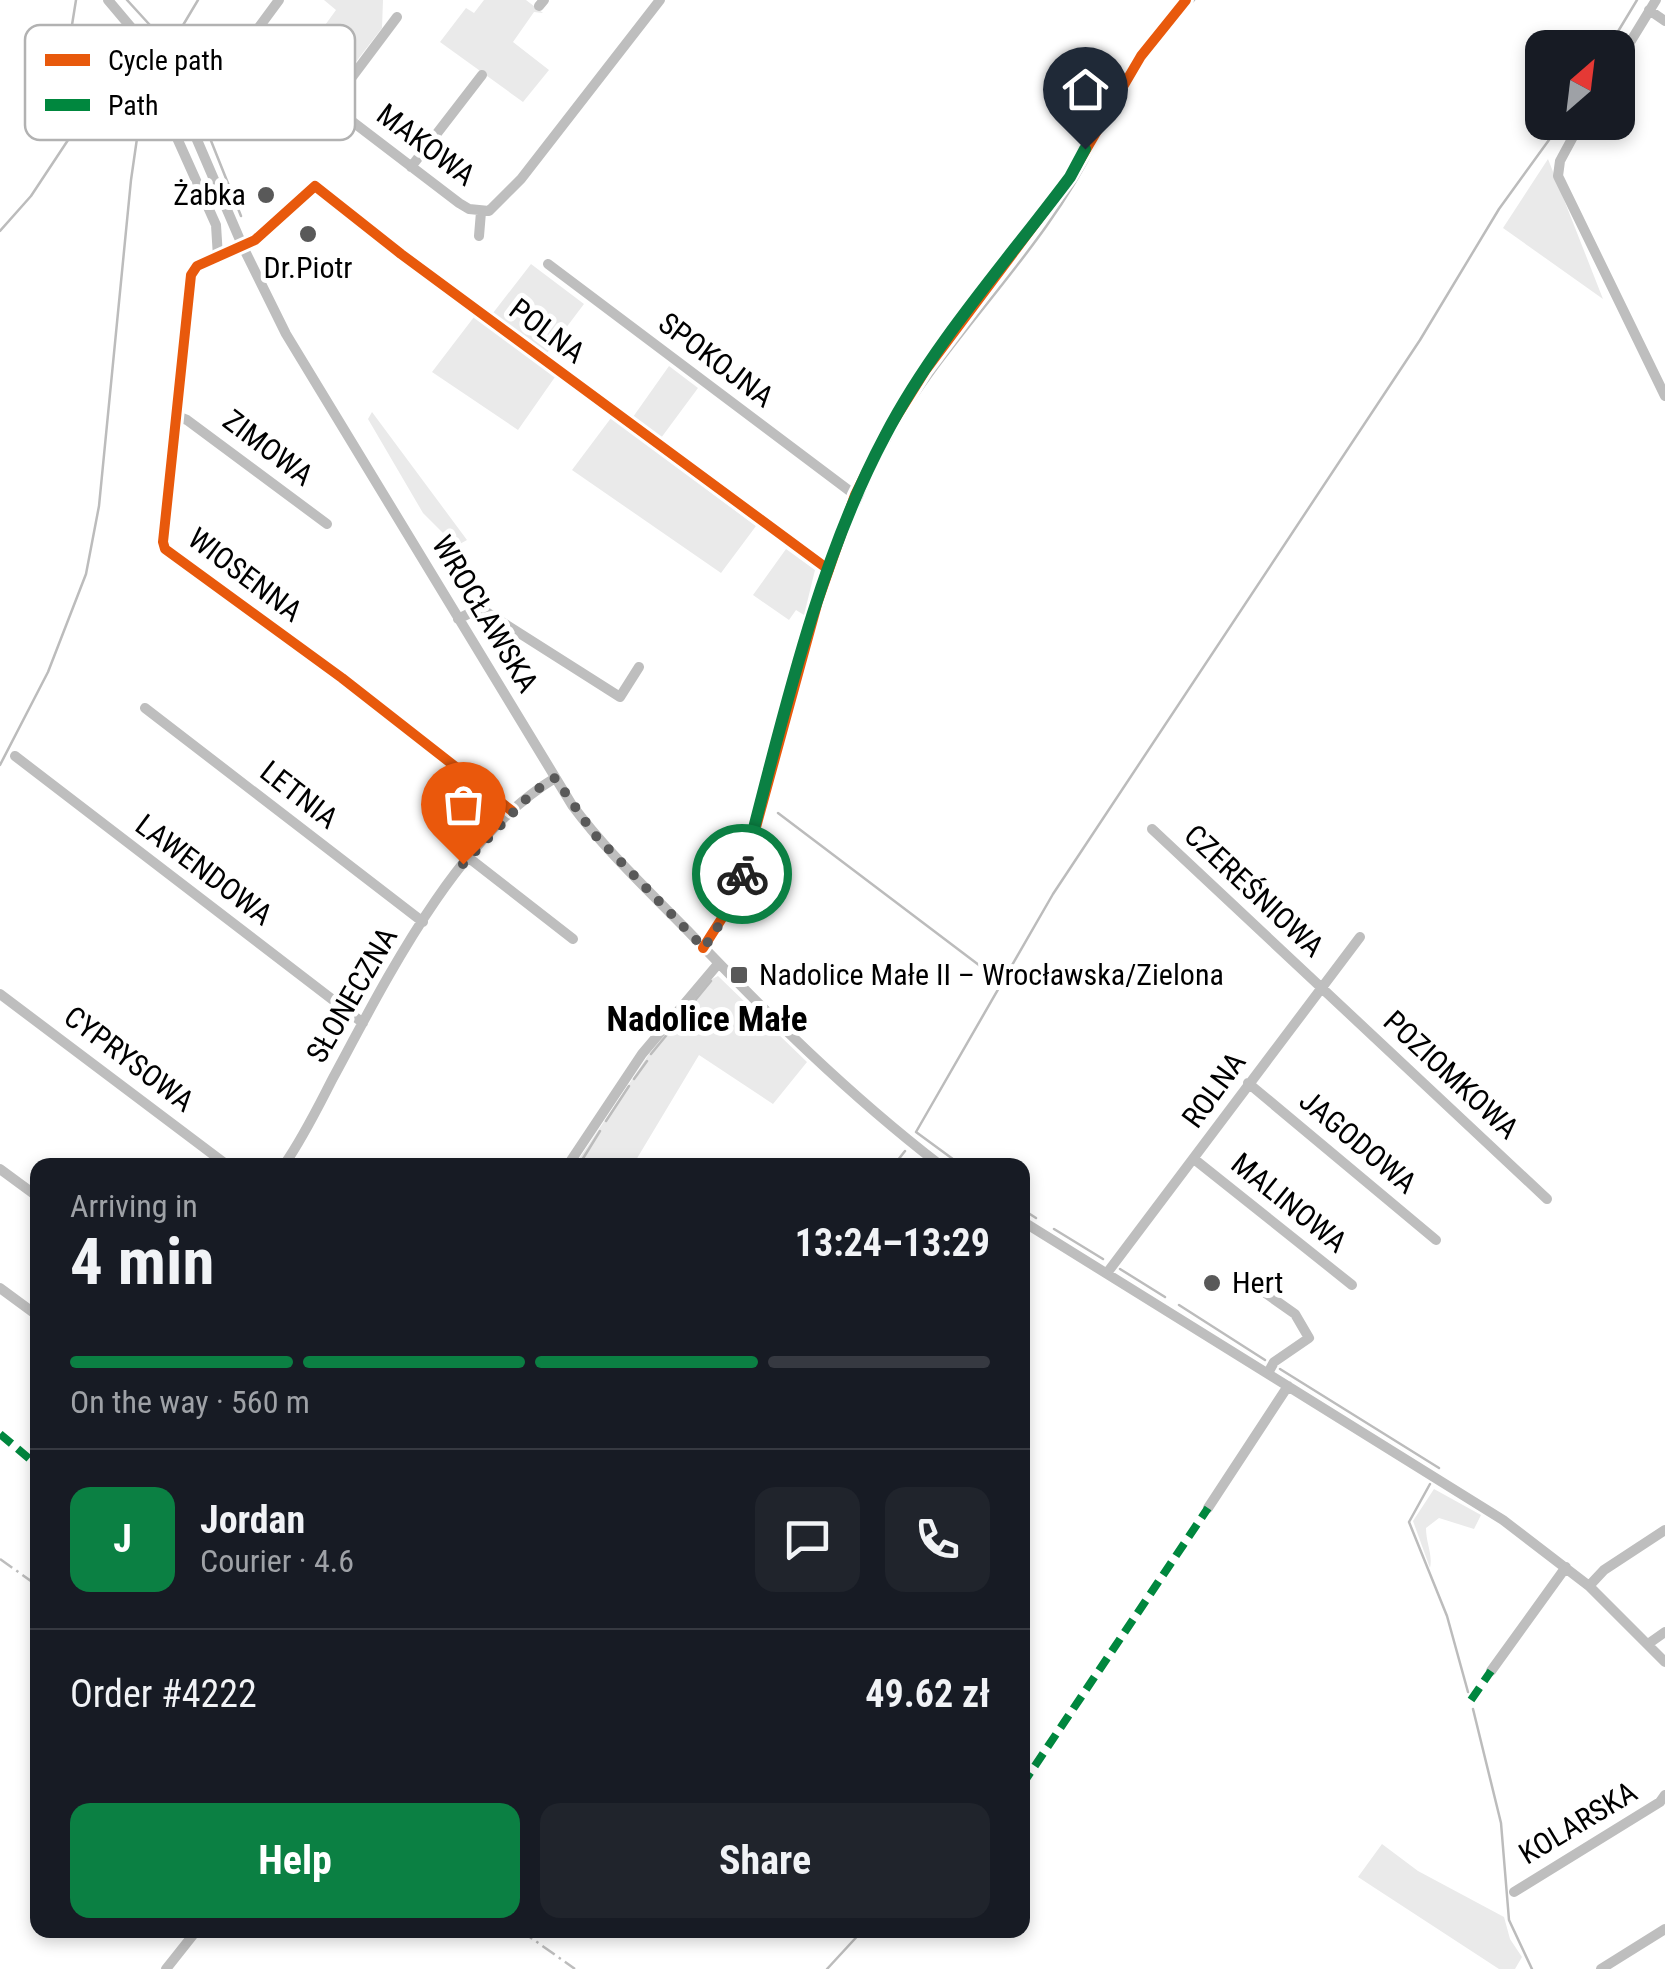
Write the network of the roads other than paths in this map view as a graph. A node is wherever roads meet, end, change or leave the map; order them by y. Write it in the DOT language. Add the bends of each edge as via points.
graph roads {
  1 [pos="108,0"];
  2 [pos="279,0"];
  3 [pos="660,0"];
  4 [pos="1186,0"];
  5 [pos="1653,5"];
  6 [pos="397,16"];
  7 [pos="1665,20"];
  8 [pos="129,25"];
  9 [pos="261,25"];
  10 [pos="1635,34"];
  11 [pos="355,73"];
  12 [pos="482,75"];
  13 [pos="355,124"];
  14 [pos="177,140"];
  15 [pos="197,140"];
  16 [pos="1571,140"];
  17 [pos="411,167"];
  18 [pos="481,212"];
  19 [pos="479,236"];
  20 [pos="242,246"];
  21 [pos="218,257"];
  22 [pos="548,264"];
  23 [pos="1665,396"];
  24 [pos="177,416"];
  25 [pos="855,495"];
  26 [pos="328,524"];
  27 [pos="829,570"];
  28 [pos="458,619"];
  29 [pos="639,668"];
  30 [pos="145,708"];
  31 [pos="15,756"];
  32 [pos="555,778"];
  33 [pos="512,811"];
  34 [pos="1152,829"];
  35 [pos="468,858"];
  36 [pos="424,922"];
  37 [pos="1360,937"];
  38 [pos="574,939"];
  39 [pos="704,948"];
  40 [pos="718,964"];
  41 [pos="1321,988"];
  42 [pos="0,994"];
  43 [pos="364,1023"];
  44 [pos="1248,1083"];
  45 [pos="218,1158"];
  46 [pos="288,1158"];
  47 [pos="573,1158"];
  48 [pos="932,1158"];
  49 [pos="1194,1159"];
  50 [pos="0,1169"];
  51 [pos="30,1191"];
  52 [pos="1547,1199"];
  53 [pos="1030,1226"];
  54 [pos="1436,1240"];
  55 [pos="1111,1275"];
  56 [pos="1247,1280"];
  57 [pos="1352,1285"];
  58 [pos="0,1288"];
  59 [pos="30,1310"];
  60 [pos="1268,1373"];
  61 [pos="1288,1386"];
  62 [pos="1208,1508"];
  63 [pos="1665,1530"];
  64 [pos="1566,1566"];
  65 [pos="1589,1586"];
  66 [pos="1665,1632"];
  67 [pos="1648,1644"];
  68 [pos="1665,1662"];
  69 [pos="1492,1672"];
  70 [pos="1665,1795"];
  71 [pos="1514,1892"];
  72 [pos="1665,1930"];
  73 [pos="191,1938"];
  74 [pos="166,1969"];
  75 [pos="1601,1969"];
  1 -- 8 [label="street, WROCŁAWSKA"];
  2 -- 9 [label="street"];
  3 -- 18 [label="street, MAKOWA" via="498,206"];
  4 -- 25 [label="street" via="1116,92 1070,177 900,409"];
  5 -- 7 [label="street"];
  5 -- 10 [label="street"];
  6 -- 11 [label="street"];
  12 -- 17 [label="street"];
  13 -- 17 [label="street, MAKOWA"];
  14 -- 21 [label="street" via="216,225"];
  15 -- 20 [label="street, WROCŁAWSKA"];
  16 -- 23 [label="street" via="1558,176"];
  17 -- 18 [label="street, MAKOWA"];
  18 -- 19 [label="street, MAKOWA"];
  20 -- 21 [label="street, WIOSENNA"];
  20 -- 27 [label="street, POLNA" via="315,186"];
  20 -- 28 [label="street, WROCŁAWSKA" via="309,374"];
  21 -- 24 [label="street, WIOSENNA" via="190,276"];
  22 -- 25 [label="street, SPOKOJNA"];
  24 -- 26 [label="street, ZIMOWA"];
  24 -- 33 [label="street, WIOSENNA" via="166,549"];
  25 -- 27 [label="street"];
  27 -- 39 [label="street" via="738,893"];
  28 -- 29 [label="street" via="480,608 620,698"];
  28 -- 32 [label="street, WROCŁAWSKA"];
  30 -- 36 [label="street, LETNIA"];
  31 -- 43 [label="street, LAWENDOWA"];
  32 -- 33 [label="street"];
  32 -- 39 [label="street, WROCŁAWSKA" via="594,834"];
  33 -- 35 [label="street, SŁONECZNA"];
  34 -- 41 [label="street, CZEREŚNIOWA"];
  35 -- 36 [label="street, SŁONECZNA"];
  35 -- 38 [label="street"];
  36 -- 43 [label="street, SŁONECZNA"];
  37 -- 41 [label="street, ROLNA"];
  39 -- 40 [label="street, WROCŁAWSKA"];
  40 -- 47 [label="street" via="642,1054"];
  40 -- 48 [label="street, WROCŁAWSKA" via="809,1055"];
  41 -- 44 [label="street, ROLNA"];
  41 -- 52 [label="street, POZIOMKOWA"];
  42 -- 45 [label="street, CYPRYSOWA"];
  43 -- 46 [label="street, SŁONECZNA"];
  44 -- 49 [label="street, ROLNA"];
  44 -- 54 [label="street, JAGODOWA"];
  49 -- 55 [label="street, ROLNA"];
  49 -- 57 [label="street, MALINOWA"];
  50 -- 51 [label="street"];
  53 -- 55 [label="street"];
  55 -- 60 [label="street"];
  56 -- 60 [label="street" via="1295,1314 1309,1338"];
  58 -- 59 [label="street"];
  60 -- 61 [label="street"];
  61 -- 62 [label="street"];
  61 -- 64 [label="street"];
  63 -- 65 [label="street"];
  64 -- 65 [label="street"];
  64 -- 69 [label="street"];
  65 -- 67 [label="street"];
  66 -- 67 [label="street"];
  67 -- 68 [label="street"];
  70 -- 71 [label="street, KOLARSKA"];
  72 -- 75 [label="street"];
  73 -- 74 [label="street"];
}
